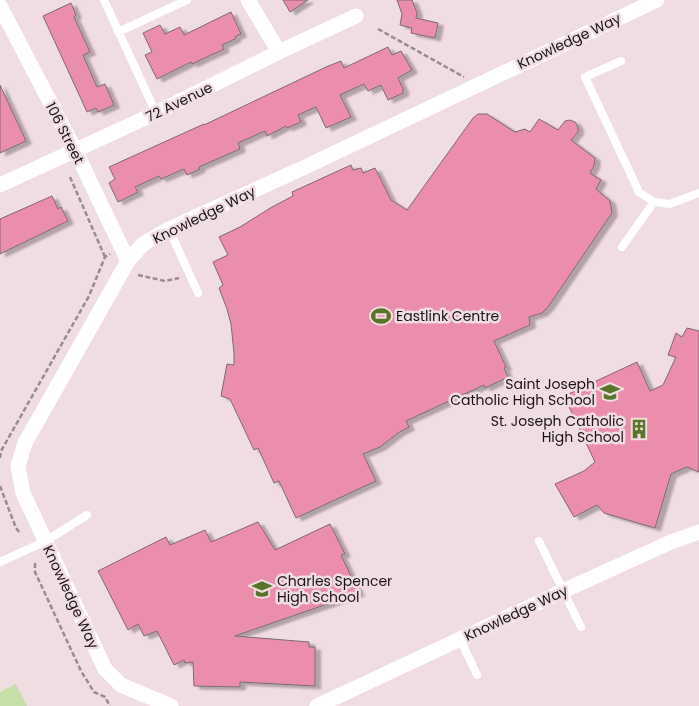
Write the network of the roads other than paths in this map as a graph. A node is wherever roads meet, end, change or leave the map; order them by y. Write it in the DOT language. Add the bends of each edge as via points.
graph roads {
  1 [pos="104,0"];
  2 [pos="187,0"];
  3 [pos="248,0"];
  4 [pos="657,0"];
  5 [pos="0,6"];
  6 [pos="356,16"];
  7 [pos="118,32"];
  8 [pos="279,52"];
  9 [pos="621,61"];
  10 [pos="156,113"];
  11 [pos="75,150"];
  12 [pos="0,185"];
  13 [pos="699,193"];
  14 [pos="654,202"];
  15 [pos="169,229"];
  16 [pos="622,247"];
  17 [pos="128,261"];
  18 [pos="198,293"];
  19 [pos="87,515"];
  20 [pos="699,532"];
  21 [pos="46,541"];
  22 [pos="539,541"];
  23 [pos="0,562"];
  24 [pos="563,591"];
  25 [pos="581,627"];
  26 [pos="460,639"];
  27 [pos="477,675"];
  28 [pos="332,702"];
  29 [pos="170,706"];
  30 [pos="317,706"];
  1 -- 7 [label="lane"];
  2 -- 7 [label="lane"];
  3 -- 8 [label="street"];
  4 -- 15 [label="street, Knowledge Way"];
  5 -- 11 [label="street, 106 Street"];
  6 -- 8 [label="street, 72 Avenue"];
  7 -- 10 [label="lane"];
  8 -- 10 [label="street, 72 Avenue"];
  9 -- 14 [label="lane" via="584,77 639,192"];
  10 -- 11 [label="street, 72 Avenue"];
  11 -- 12 [label="street, 72 Avenue"];
  11 -- 17 [label="street, 106 Street"];
  13 -- 14 [label="lane" via="670,204"];
  14 -- 16 [label="lane"];
  15 -- 17 [label="street, Knowledge Way" via="143,244"];
  15 -- 18 [label="lane"];
  17 -- 21 [label="street, Knowledge Way" via="22,450 18,466 23,493"];
  19 -- 21 [label="lane"];
  20 -- 24 [label="street, Knowledge Way"];
  21 -- 23 [label="lane"];
  21 -- 29 [label="street, Knowledge Way" via="105,669 121,685"];
  22 -- 24 [label="lane"];
  24 -- 25 [label="lane"];
  24 -- 26 [label="street, Knowledge Way"];
  26 -- 27 [label="lane"];
  26 -- 28 [label="street, Knowledge Way"];
  28 -- 30 [label="street, Knowledge Way"];
}
